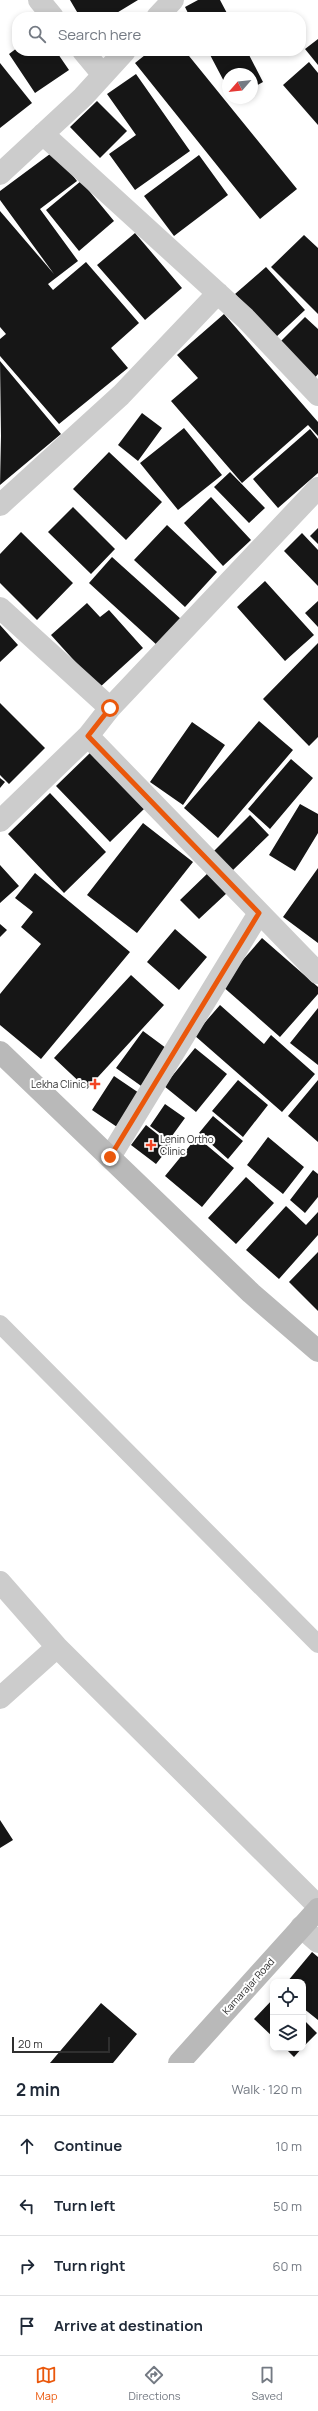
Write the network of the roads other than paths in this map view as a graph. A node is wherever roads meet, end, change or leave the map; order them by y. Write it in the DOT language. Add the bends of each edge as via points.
graph roads {
  1 [pos="39,0"];
  2 [pos="173,0"];
  3 [pos="49,12"];
  4 [pos="162,12"];
  5 [pos="87,56"];
  6 [pos="120,56"];
  7 [pos="103,75"];
  8 [pos="43,134"];
  9 [pos="0,174"];
  10 [pos="218,293"];
  11 [pos="318,395"];
  12 [pos="318,488"];
  13 [pos="0,504"];
  14 [pos="0,608"];
  15 [pos="110,708"];
  16 [pos="88,736"];
  17 [pos="0,821"];
  18 [pos="259,913"];
  19 [pos="318,973"];
  20 [pos="0,1052"];
  21 [pos="110,1157"];
  22 [pos="0,1324"];
  23 [pos="318,1351"];
  24 [pos="0,1582"];
  25 [pos="318,1644"];
  26 [pos="57,1647"];
  27 [pos="0,1698"];
  28 [pos="318,1907"];
  29 [pos="301,1927"];
  30 [pos="318,1942"];
  31 [pos="179,2063"];
  1 -- 3 [label="street"];
  2 -- 4 [label="street"];
  5 -- 7 [label="street"];
  6 -- 7 [label="street"];
  7 -- 8 [label="street"];
  8 -- 9 [label="street"];
  8 -- 10 [label="street"];
  10 -- 11 [label="street"];
  10 -- 13 [label="street" via="121,395"];
  12 -- 15 [label="street"];
  14 -- 15 [label="street"];
  15 -- 16 [label="street"];
  16 -- 17 [label="street"];
  16 -- 18 [label="street"];
  18 -- 19 [label="street"];
  18 -- 21 [label="street"];
  20 -- 21 [label="street"];
  21 -- 23 [label="street" via="251,1293"];
  22 -- 25 [label="lane"];
  24 -- 26 [label="street"];
  26 -- 27 [label="street"];
  26 -- 28 [label="street"];
  28 -- 29 [label="street, Kamarajar Road"];
  29 -- 30 [label="street"];
  29 -- 31 [label="street, Kamarajar Road"];
}
